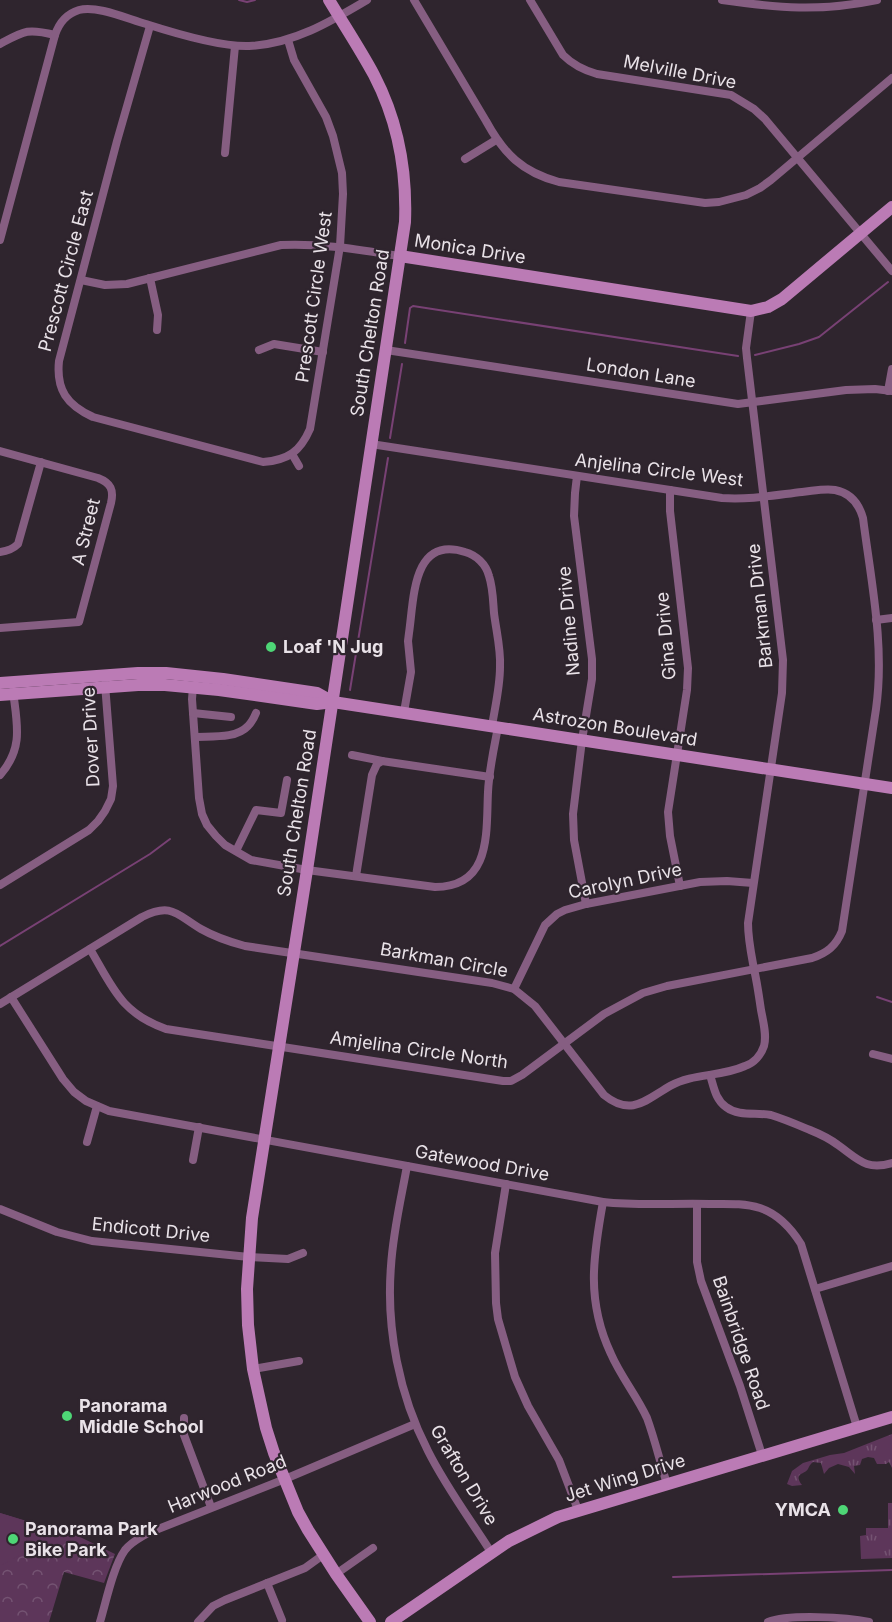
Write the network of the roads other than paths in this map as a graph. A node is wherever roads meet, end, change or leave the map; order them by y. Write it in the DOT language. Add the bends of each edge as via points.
graph roads {
  1 [pos="329,0"];
  2 [pos="367,0"];
  3 [pos="414,0"];
  4 [pos="530,0"];
  5 [pos="722,0"];
  6 [pos="877,0"];
  7 [pos="339,17"];
  8 [pos="150,26"];
  9 [pos="55,35"];
  10 [pos="288,40"];
  11 [pos="0,44"];
  12 [pos="235,46"];
  13 [pos="892,78"];
  14 [pos="496,140"];
  15 [pos="225,153"];
  16 [pos="465,159"];
  17 [pos="797,159"];
  18 [pos="892,207"];
  19 [pos="861,233"];
  20 [pos="0,240"];
  21 [pos="340,246"];
  22 [pos="400,256"];
  23 [pos="892,270"];
  24 [pos="150,279"];
  25 [pos="81,280"];
  26 [pos="751,311"];
  27 [pos="157,330"];
  28 [pos="259,350"];
  29 [pos="386,350"];
  30 [pos="323,352"];
  31 [pos="892,369"];
  32 [pos="890,391"];
  33 [pos="64,394"];
  34 [pos="54,400"];
  35 [pos="753,403"];
  36 [pos="371,444"];
  37 [pos="0,451"];
  38 [pos="292,454"];
  39 [pos="41,462"];
  40 [pos="299,466"];
  41 [pos="577,476"];
  42 [pos="670,490"];
  43 [pos="764,496"];
  44 [pos="0,552"];
  45 [pos="892,618"];
  46 [pos="876,620"];
  47 [pos="0,628"];
  48 [pos="105,681"];
  49 [pos="9,686"];
  50 [pos="193,687"];
  51 [pos="0,695"];
  52 [pos="333,702"];
  53 [pos="193,712"];
  54 [pos="404,712"];
  55 [pos="256,713"];
  56 [pos="231,717"];
  57 [pos="495,727"];
  58 [pos="195,737"];
  59 [pos="582,740"];
  60 [pos="352,755"];
  61 [pos="676,755"];
  62 [pos="382,761"];
  63 [pos="771,769"];
  64 [pos="0,775"];
  65 [pos="490,777"];
  66 [pos="286,780"];
  67 [pos="864,783"];
  68 [pos="892,788"];
  69 [pos="236,851"];
  70 [pos="307,870"];
  71 [pos="356,876"];
  72 [pos="753,883"];
  73 [pos="0,885"];
  74 [pos="680,886"];
  75 [pos="586,904"];
  76 [pos="90,949"];
  77 [pos="294,952"];
  78 [pos="754,969"];
  79 [pos="514,989"];
  80 [pos="11,997"];
  81 [pos="0,1004"];
  82 [pos="565,1044"];
  83 [pos="279,1047"];
  84 [pos="873,1054"];
  85 [pos="892,1059"];
  86 [pos="711,1075"];
  87 [pos="97,1106"];
  88 [pos="199,1127"];
  89 [pos="265,1139"];
  90 [pos="87,1142"];
  91 [pos="193,1160"];
  92 [pos="892,1163"];
  93 [pos="407,1166"];
  94 [pos="506,1184"];
  95 [pos="603,1202"];
  96 [pos="697,1204"];
  97 [pos="0,1209"];
  98 [pos="303,1253"];
  99 [pos="249,1257"];
  100 [pos="892,1266"];
  101 [pos="815,1289"];
  102 [pos="298,1361"];
  103 [pos="253,1369"];
  104 [pos="892,1417"];
  105 [pos="184,1418"];
  106 [pos="415,1424"];
  107 [pos="857,1427"];
  108 [pos="762,1455"];
  109 [pos="285,1479"];
  110 [pos="667,1484"];
  111 [pos="211,1507"];
  112 [pos="578,1510"];
  113 [pos="373,1548"];
  114 [pos="491,1552"];
  115 [pos="323,1555"];
  116 [pos="336,1574"];
  117 [pos="267,1583"];
  118 [pos="282,1620"];
  119 [pos="100,1622"];
  120 [pos="198,1622"];
  121 [pos="370,1622"];
  122 [pos="391,1622"];
  123 [pos="768,1622"];
  124 [pos="869,1622"];
  1 -- 7 [label="main road, South Chelton Road"];
  2 -- 7 [label="street"];
  3 -- 14 [label="street"];
  4 -- 17 [label="street, Melville Drive" via="570,63 597,74 731,95 765,119"];
  5 -- 6 [label="street" via="812,9"];
  7 -- 10 [label="street"];
  7 -- 22 [label="main road, South Chelton Road" via="374,75 397,135 406,202"];
  8 -- 9 [label="street" via="103,11 81,10 64,19"];
  8 -- 12 [label="street"];
  8 -- 25 [label="street, Prescott Circle East"];
  9 -- 11 [label="street" via="28,31"];
  9 -- 20 [label="street"];
  10 -- 12 [label="street"];
  10 -- 21 [label="street, Prescott Circle West" via="298,69 326,117 338,153 343,194"];
  12 -- 15 [label="street"];
  13 -- 17 [label="street"];
  14 -- 16 [label="street"];
  14 -- 17 [label="street" via="521,166 544,178 705,203 734,199 760,188"];
  17 -- 19 [label="street, Melville Drive"];
  18 -- 19 [label="main road"];
  19 -- 23 [label="street, Melville Drive"];
  19 -- 26 [label="main road" via="775,304"];
  21 -- 22 [label="street, Monica Drive"];
  21 -- 24 [label="street, Monica Drive" via="281,245"];
  21 -- 30 [label="street, Prescott Circle West"];
  22 -- 26 [label="main road, Monica Drive"];
  22 -- 29 [label="main road, South Chelton Road"];
  24 -- 25 [label="street, Monica Drive" via="115,286"];
  24 -- 27 [label="street" via="158,315"];
  25 -- 33 [label="street, Prescott Circle East" via="59,361 59,383"];
  26 -- 35 [label="street, Barkman Drive" via="746,348"];
  28 -- 30 [label="street" via="274,344"];
  29 -- 35 [label="street, London Lane" via="729,403"];
  29 -- 36 [label="main road, South Chelton Road"];
  30 -- 38 [label="street, Prescott Circle West" via="310,429 304,443"];
  31 -- 32 [label="street"];
  32 -- 35 [label="street, London Lane" via="846,390"];
  33 -- 34 [label="street"];
  33 -- 38 [label="street" via="93,417 245,458 277,461"];
  35 -- 43 [label="street, Barkman Drive"];
  36 -- 41 [label="street, Anjelina Circle West"];
  36 -- 52 [label="main road, South Chelton Road"];
  37 -- 39 [label="street, A Street"];
  38 -- 40 [label="street"];
  39 -- 44 [label="street" via="18,548"];
  39 -- 47 [label="street, A Street" via="104,480 111,487 111,503 79,622"];
  41 -- 42 [label="street, Anjelina Circle West"];
  41 -- 59 [label="street, Nadine Drive" via="574,516 592,668"];
  42 -- 43 [label="street, Anjelina Circle West" via="731,499"];
  42 -- 61 [label="street, Gina Drive" via="688,668"];
  43 -- 46 [label="street, Anjelina Circle West" via="834,489 855,501 863,518"];
  43 -- 63 [label="street, Barkman Drive" via="783,660"];
  45 -- 46 [label="street"];
  46 -- 67 [label="street, Anjelina Circle West" via="878,697"];
  48 -- 49 [label="main road, Astrozon Boulevard"];
  48 -- 50 [label="main road, Astrozon Boulevard"];
  48 -- 52 [label="main road, Astrozon Boulevard" via="166,673 194,675 317,693"];
  48 -- 73 [label="street, Dover Drive" via="113,773 111,799 105,811 88,830"];
  49 -- 51 [label="main road, Astrozon Boulevard"];
  49 -- 64 [label="street" via="18,736 14,757"];
  50 -- 52 [label="main road, Astrozon Boulevard" via="317,704"];
  50 -- 53 [label="street"];
  52 -- 54 [label="main road, Astrozon Boulevard"];
  52 -- 70 [label="main road, South Chelton Road"];
  53 -- 56 [label="street"];
  53 -- 58 [label="street"];
  54 -- 57 [label="main road, Astrozon Boulevard"];
  54 -- 57 [label="street" via="411,672 408,641 418,573 433,553 457,550 481,561 489,576 501,666"];
  55 -- 58 [label="street" via="242,731"];
  57 -- 59 [label="main road, Astrozon Boulevard"];
  57 -- 65 [label="street"];
  58 -- 69 [label="street" via="202,814 216,836"];
  59 -- 61 [label="main road, Astrozon Boulevard"];
  59 -- 75 [label="street, Nadine Drive" via="573,828"];
  60 -- 62 [label="street"];
  61 -- 63 [label="main road, Astrozon Boulevard"];
  61 -- 74 [label="street, Gina Drive" via="669,823"];
  62 -- 65 [label="street"];
  62 -- 71 [label="street" via="372,775"];
  63 -- 67 [label="main road, Astrozon Boulevard"];
  63 -- 72 [label="street, Barkman Drive"];
  65 -- 71 [label="street" via="482,857 468,878 435,887"];
  66 -- 69 [label="street" via="281,813 256,810"];
  67 -- 68 [label="main road, Astrozon Boulevard"];
  67 -- 78 [label="street, Anjelina Circle West" via="842,931 835,945 820,955"];
  69 -- 70 [label="street" via="251,860"];
  70 -- 71 [label="street"];
  70 -- 77 [label="main road, South Chelton Road"];
  72 -- 74 [label="street, Carolyn Drive" via="718,880"];
  72 -- 78 [label="street, Barkman Drive" via="748,932"];
  74 -- 75 [label="street, Carolyn Drive"];
  75 -- 79 [label="street, Carolyn Drive" via="557,914 545,926"];
  76 -- 77 [label="street, Barkman Circle" via="142,917 166,910 223,940"];
  76 -- 80 [label="street, Barkman Circle"];
  76 -- 83 [label="street, Amjelina Circle North" via="113,989 138,1017 166,1029"];
  77 -- 79 [label="street, Barkman Circle"];
  77 -- 83 [label="main road, South Chelton Road"];
  78 -- 82 [label="street, Amjelina Circle North" via="643,993 604,1014"];
  78 -- 86 [label="street, Barkman Circle" via="764,1047 750,1064"];
  79 -- 82 [label="street, Barkman Circle" via="535,1006"];
  80 -- 81 [label="street, Barkman Circle"];
  80 -- 87 [label="street, Gatewood Drive" via="63,1079 74,1092"];
  82 -- 83 [label="street, Amjelina Circle North" via="511,1081"];
  82 -- 86 [label="street, Barkman Circle" via="604,1095 624,1106 645,1102 676,1082"];
  83 -- 89 [label="main road, South Chelton Road"];
  84 -- 85 [label="street"];
  86 -- 92 [label="street" via="716,1096 731,1110 770,1115 807,1129 870,1166"];
  87 -- 88 [label="street, Gatewood Drive"];
  87 -- 90 [label="street"];
  88 -- 89 [label="street, Gatewood Drive"];
  88 -- 91 [label="street"];
  89 -- 93 [label="street, Gatewood Drive"];
  89 -- 99 [label="main road, South Chelton Road"];
  93 -- 94 [label="street, Gatewood Drive"];
  93 -- 106 [label="street, Grafton Drive" via="392,1252 390,1302 399,1371"];
  94 -- 95 [label="street, Gatewood Drive"];
  94 -- 112 [label="street" via="495,1253 501,1328 521,1392 559,1460"];
  95 -- 96 [label="street, Gatewood Drive"];
  95 -- 110 [label="street" via="593,1265 598,1317 611,1355 647,1420"];
  96 -- 101 [label="street, Gatewood Drive" via="750,1205 780,1219 801,1244"];
  96 -- 108 [label="street, Bainbridge Road" via="697,1262 701,1281"];
  97 -- 99 [label="street, Endicott Drive" via="92,1241"];
  98 -- 99 [label="street, Endicott Drive" via="288,1260"];
  99 -- 103 [label="main road, South Chelton Road" via="247,1289"];
  100 -- 101 [label="street"];
  101 -- 107 [label="street, Gatewood Drive"];
  102 -- 103 [label="street"];
  103 -- 109 [label="main road, South Chelton Road" via="266,1428"];
  104 -- 107 [label="main road, Jet Wing Drive"];
  105 -- 111 [label="street" via="184,1435"];
  106 -- 109 [label="street, Harwood Road"];
  106 -- 114 [label="street, Grafton Drive" via="445,1482"];
  107 -- 108 [label="main road, Jet Wing Drive"];
  108 -- 110 [label="main road, Jet Wing Drive"];
  109 -- 111 [label="street, Harwood Road"];
  109 -- 115 [label="main road, South Chelton Road" via="298,1512"];
  110 -- 112 [label="main road, Jet Wing Drive"];
  111 -- 119 [label="street, Harwood Road" via="148,1533 125,1549"];
  112 -- 114 [label="main road, Jet Wing Drive" via="540,1525"];
  113 -- 116 [label="street"];
  114 -- 122 [label="main road, Jet Wing Drive"];
  115 -- 116 [label="main road, South Chelton Road"];
  115 -- 117 [label="street" via="305,1568"];
  116 -- 121 [label="main road, South Chelton Road"];
  117 -- 118 [label="street"];
  117 -- 120 [label="street" via="213,1606"];
  123 -- 124 [label="street" via="817,1618"];
}
